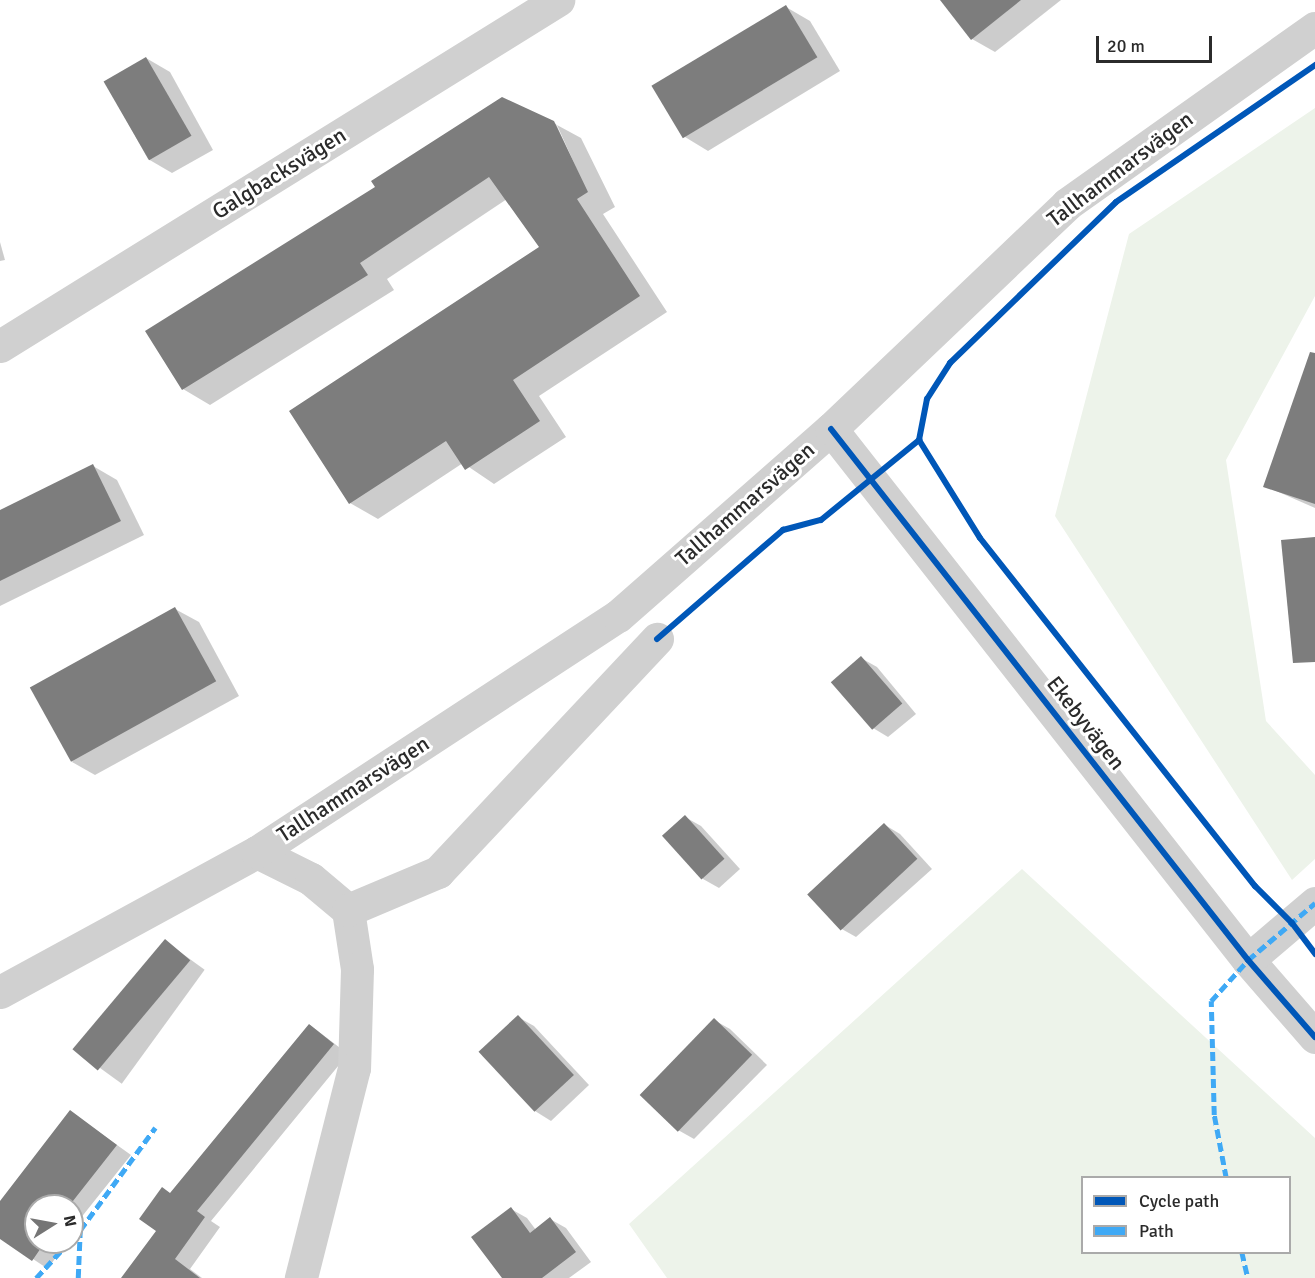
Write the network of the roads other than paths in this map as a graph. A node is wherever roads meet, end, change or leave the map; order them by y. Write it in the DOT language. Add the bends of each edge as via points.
graph roads {
  1 [pos="558,0"];
  2 [pos="1315,28"];
  3 [pos="0,346"];
  4 [pos="831,429"];
  5 [pos="657,639"];
  6 [pos="257,852"];
  7 [pos="1315,903"];
  8 [pos="348,909"];
  9 [pos="1248,960"];
  10 [pos="0,992"];
  11 [pos="1315,1037"];
  12 [pos="301,1278"];
  1 -- 3 [label="street, Galgbacksvägen"];
  2 -- 4 [label="street, Tallhammarsvägen" via="1067,204"];
  4 -- 6 [label="street, Tallhammarsvägen" via="618,616"];
  4 -- 9 [label="street, Ekebyvägen"];
  5 -- 8 [label="street" via="438,872"];
  6 -- 8 [label="street, Tallhammarsvägen" via="311,879"];
  6 -- 10 [label="street, Tallhammarsvägen"];
  7 -- 9 [label="street"];
  8 -- 12 [label="street" via="357,969 354,1068"];
  9 -- 11 [label="street, Ekebyvägen"];
}
